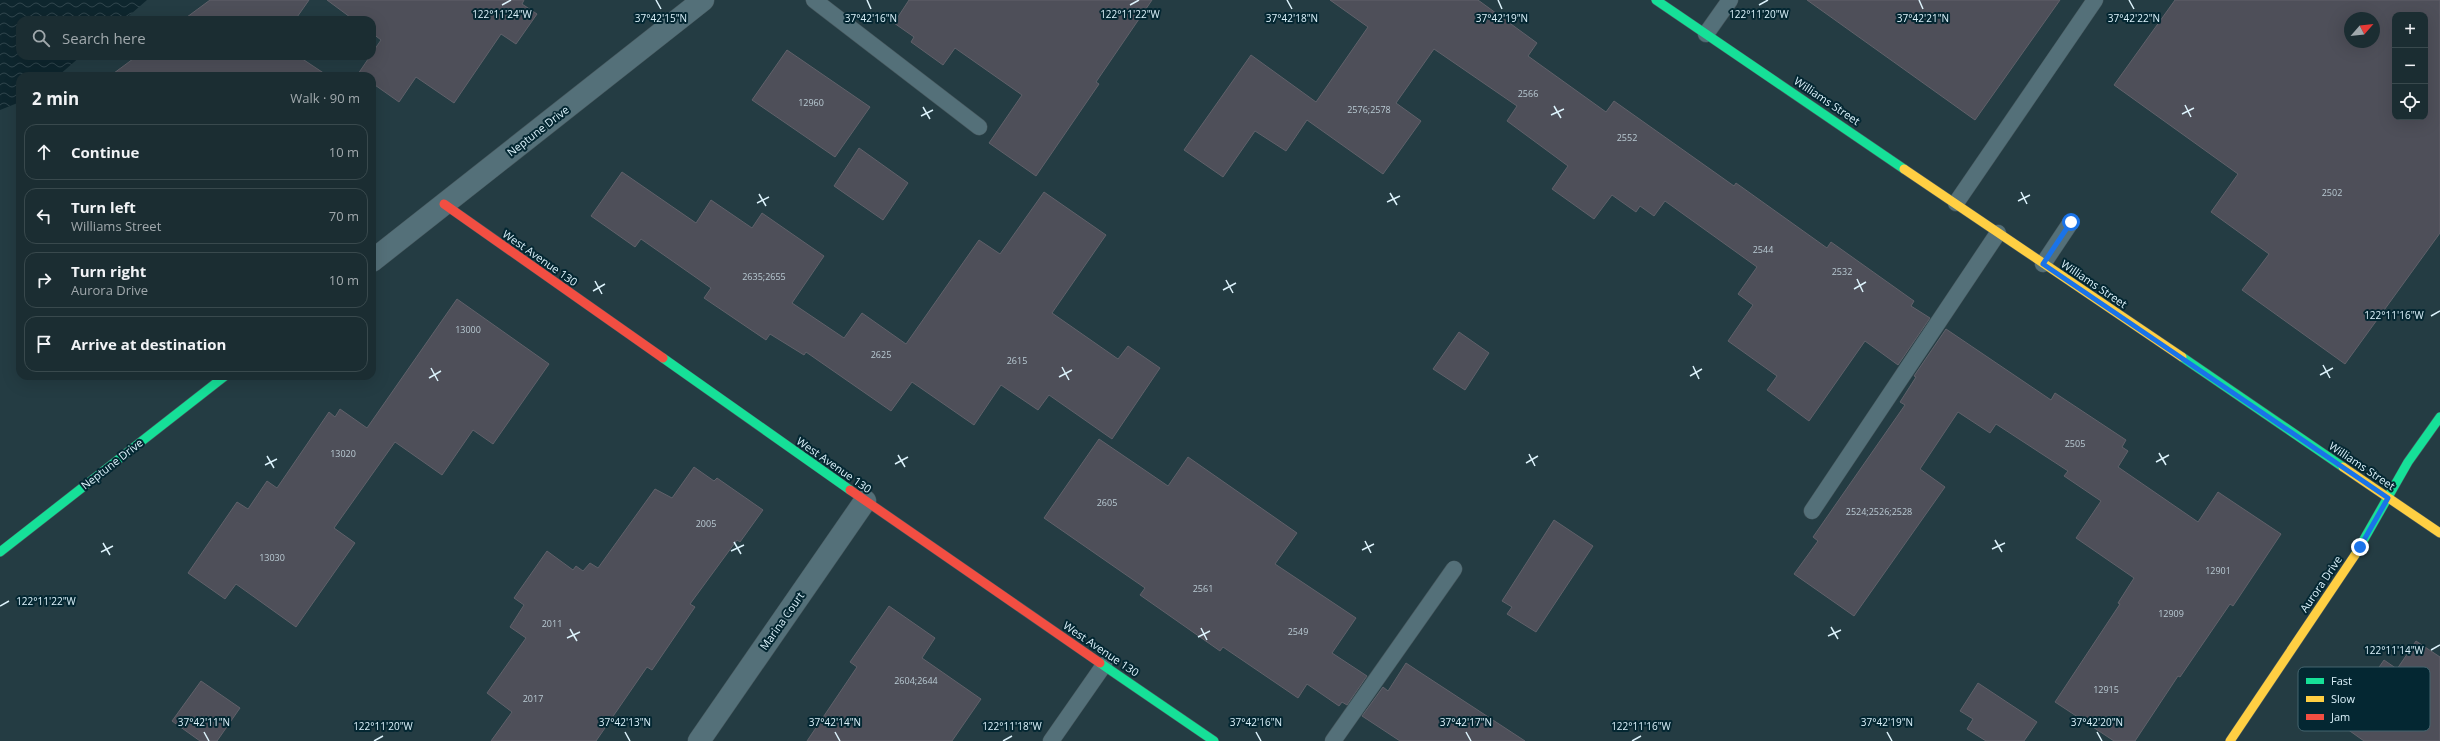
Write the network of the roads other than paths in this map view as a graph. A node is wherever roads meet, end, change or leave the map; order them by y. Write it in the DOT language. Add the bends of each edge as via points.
graph roads {
  1 [pos="704,0"];
  2 [pos="814,0"];
  3 [pos="1656,0"];
  4 [pos="1730,0"];
  5 [pos="2096,0"];
  6 [pos="1706,34"];
  7 [pos="979,127"];
  8 [pos="1956,203"];
  9 [pos="444,204"];
  10 [pos="2071,222"];
  11 [pos="1998,233"];
  12 [pos="376,258"];
  13 [pos="2043,264"];
  14 [pos="220,380"];
  15 [pos="2440,417"];
  16 [pos="2388,498"];
  17 [pos="865,501"];
  18 [pos="1812,511"];
  19 [pos="2440,533"];
  20 [pos="0,552"];
  21 [pos="1454,569"];
  22 [pos="1104,666"];
  23 [pos="699,741"];
  24 [pos="1052,741"];
  25 [pos="1214,741"];
  26 [pos="1333,741"];
  27 [pos="2230,741"];
  1 -- 9 [label="street, Neptune Drive"];
  2 -- 7 [label="lane"];
  3 -- 6 [label="street, Williams Street"];
  4 -- 6 [label="lane"];
  5 -- 8 [label="lane"];
  6 -- 8 [label="street, Williams Street"];
  8 -- 11 [label="street, Williams Street"];
  9 -- 12 [label="street, Neptune Drive"];
  9 -- 17 [label="street, West Avenue 130"];
  10 -- 13 [label="lane"];
  11 -- 13 [label="street, Williams Street"];
  11 -- 18 [label="lane"];
  13 -- 16 [label="street, Williams Street"];
  14 -- 20 [label="street, Neptune Drive"];
  15 -- 16 [label="street, Aurora Drive" via="2408,462"];
  16 -- 19 [label="street, Williams Street"];
  16 -- 27 [label="street, Aurora Drive" via="2356,555"];
  17 -- 22 [label="street, West Avenue 130"];
  17 -- 23 [label="street, Marina Court"];
  21 -- 26 [label="lane"];
  22 -- 24 [label="lane"];
  22 -- 25 [label="street, West Avenue 130"];
}
